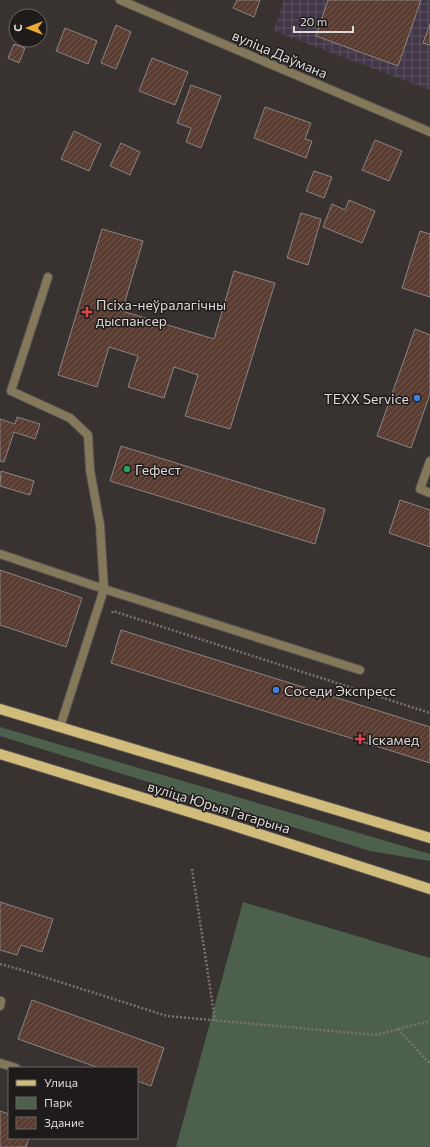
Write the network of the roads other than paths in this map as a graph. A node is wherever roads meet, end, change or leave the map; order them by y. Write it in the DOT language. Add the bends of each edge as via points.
graph roads {
  1 [pos="120,0"];
  2 [pos="430,132"];
  3 [pos="48,277"];
  4 [pos="430,461"];
  5 [pos="430,493"];
  6 [pos="0,554"];
  7 [pos="104,589"];
  8 [pos="360,670"];
  9 [pos="0,708"];
  10 [pos="60,727"];
  11 [pos="0,754"];
  12 [pos="430,838"];
  13 [pos="430,888"];
  14 [pos="0,1001"];
  15 [pos="0,1006"];
  16 [pos="0,1063"];
  17 [pos="13,1067"];
  1 -- 2 [label="street, вуліца Даўмана"];
  3 -- 7 [label="street" via="11,391 70,418 88,435 90,470 100,525"];
  4 -- 5 [label="street" via="420,489"];
  6 -- 7 [label="street"];
  7 -- 8 [label="street"];
  7 -- 10 [label="street"];
  9 -- 10 [label="main road"];
  10 -- 12 [label="main road"];
  11 -- 13 [label="main road, вуліца Юрыя Гагарына"];
  14 -- 15 [label="street"];
  16 -- 17 [label="street"];
}
